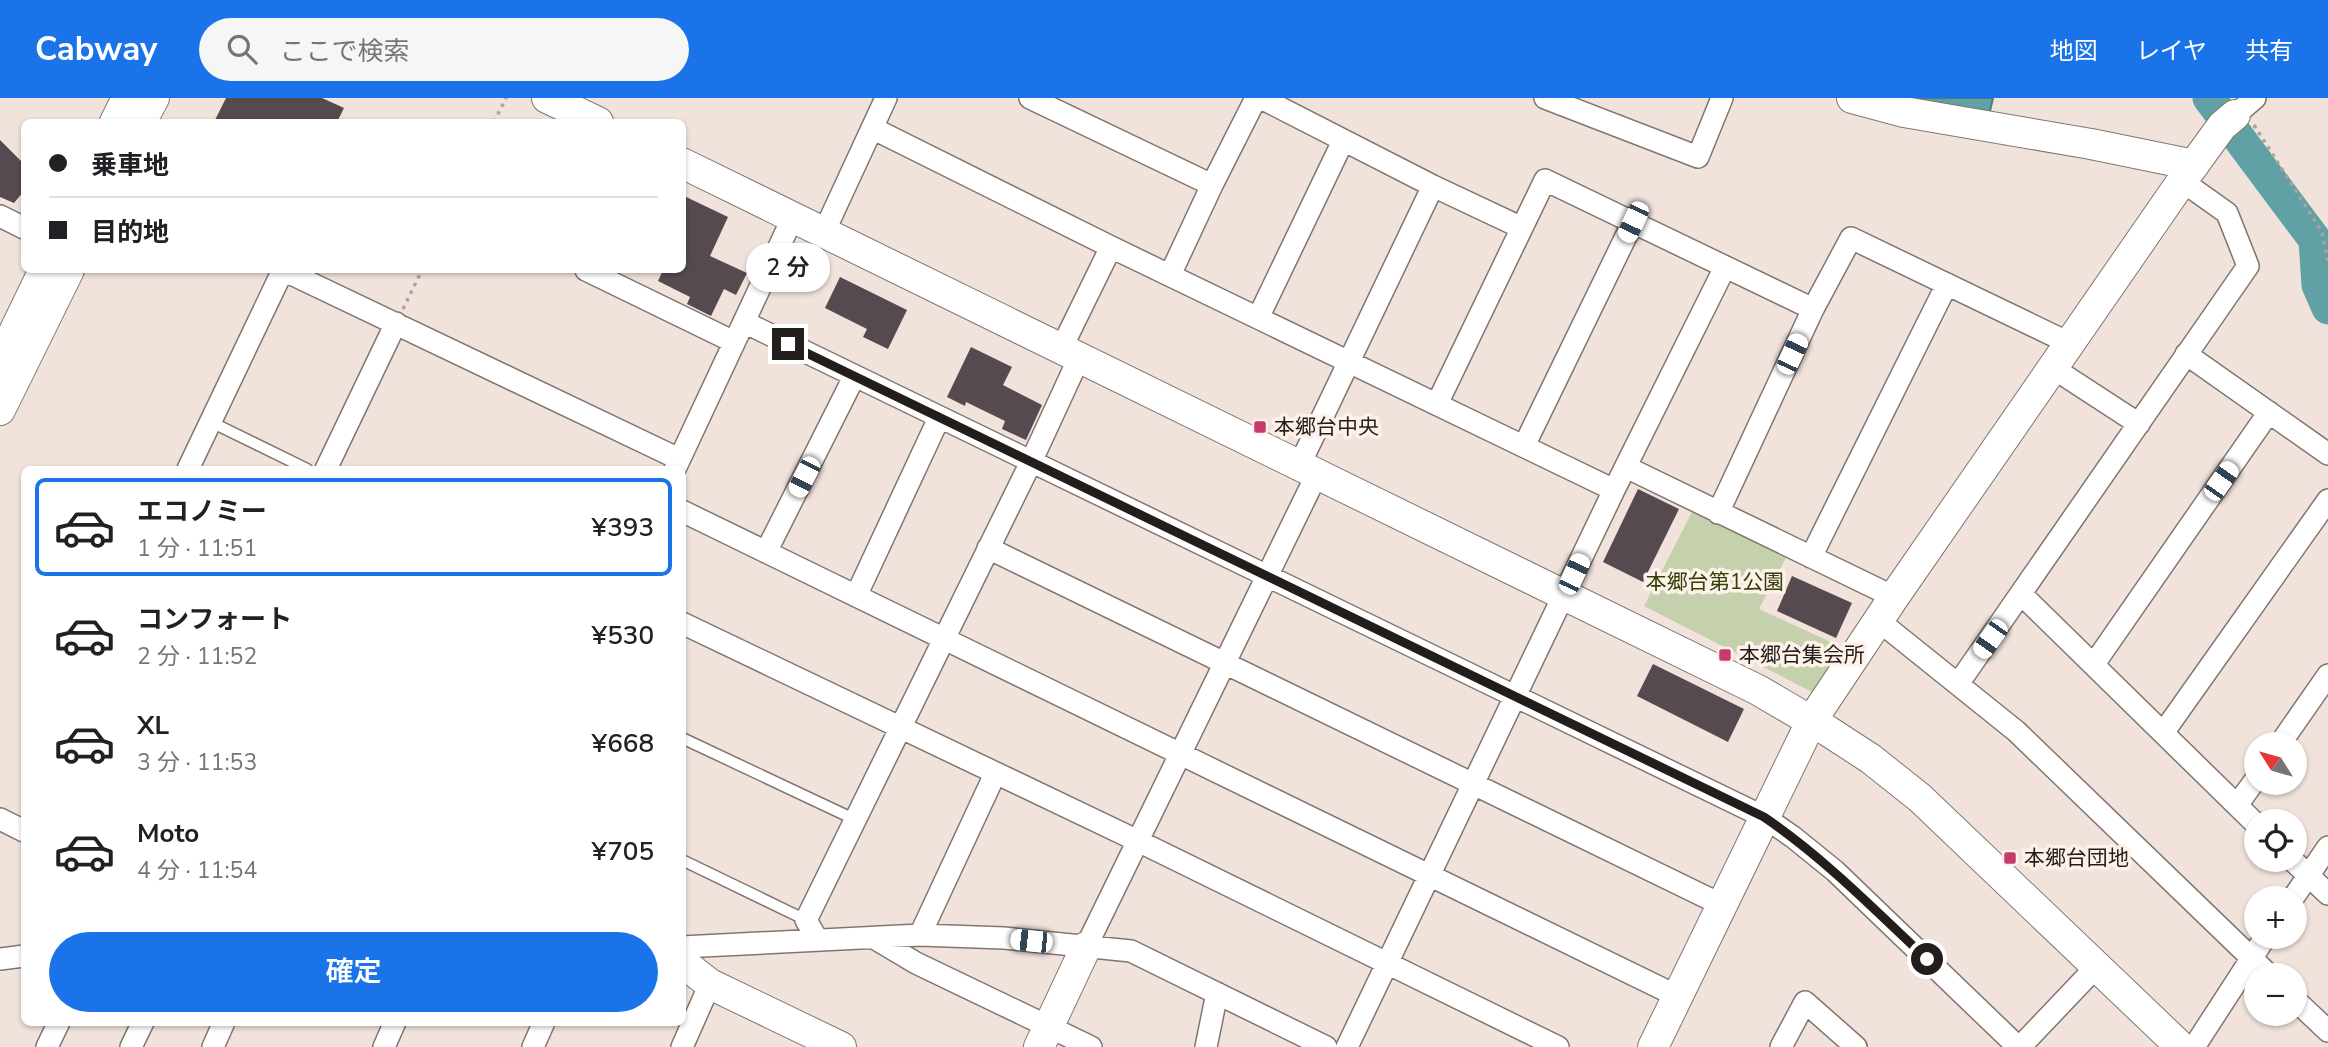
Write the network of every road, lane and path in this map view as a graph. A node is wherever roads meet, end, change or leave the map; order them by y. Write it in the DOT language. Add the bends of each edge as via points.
graph roads {
  1 [pos="127,98"];
  2 [pos="154,98"];
  3 [pos="506,98"];
  4 [pos="547,98"];
  5 [pos="886,98"];
  6 [pos="1030,98"];
  7 [pos="1258,98"];
  8 [pos="1545,98"];
  9 [pos="1722,98"];
  10 [pos="1852,98"];
  11 [pos="2239,112"];
  12 [pos="116,119"];
  13 [pos="143,119"];
  14 [pos="496,119"];
  15 [pos="592,119"];
  16 [pos="872,128"];
  17 [pos="1343,141"];
  18 [pos="686,165"];
  19 [pos="2188,173"];
  20 [pos="1212,185"];
  21 [pos="1433,186"];
  22 [pos="0,216"];
  23 [pos="793,217"];
  24 [pos="1633,222"];
  25 [pos="21,226"];
  26 [pos="1522,228"];
  27 [pos="824,232"];
  28 [pos="1111,247"];
  29 [pos="2328,262"];
  30 [pos="1725,267"];
  31 [pos="43,273"];
  32 [pos="68,273"];
  33 [pos="282,273"];
  34 [pos="289,273"];
  35 [pos="421,273"];
  36 [pos="592,273"];
  37 [pos="1170,275"];
  38 [pos="1947,284"];
  39 [pos="1813,309"];
  40 [pos="1258,318"];
  41 [pos="744,322"];
  42 [pos="396,323"];
  43 [pos="734,342"];
  44 [pos="2071,344"];
  45 [pos="1070,353"];
  46 [pos="2186,354"];
  47 [pos="0,361"];
  48 [pos="1347,362"];
  49 [pos="2053,368"];
  50 [pos="854,377"];
  51 [pos="1437,404"];
  52 [pos="0,410"];
  53 [pos="2269,412"];
  54 [pos="939,418"];
  55 [pos="211,422"];
  56 [pos="2139,424"];
  57 [pos="1524,446"];
  58 [pos="2328,454"];
  59 [pos="1031,462"];
  60 [pos="677,464"];
  61 [pos="189,466"];
  62 [pos="301,466"];
  63 [pos="327,466"];
  64 [pos="1626,467"];
  65 [pos="1308,471"];
  66 [pos="1614,490"];
  67 [pos="2328,500"];
  68 [pos="1718,513"];
  69 [pos="686,514"];
  70 [pos="988,548"];
  71 [pos="766,552"];
  72 [pos="1811,557"];
  73 [pos="1267,576"];
  74 [pos="1565,595"];
  75 [pos="2022,595"];
  76 [pos="856,596"];
  77 [pos="1886,609"];
  78 [pos="686,625"];
  79 [pos="943,638"];
  80 [pos="1225,663"];
  81 [pos="2094,664"];
  82 [pos="2328,675"];
  83 [pos="1958,684"];
  84 [pos="1516,696"];
  85 [pos="1812,720"];
  86 [pos="901,729"];
  87 [pos="2288,732"];
  88 [pos="2163,733"];
  89 [pos="686,740"];
  90 [pos="1181,754"];
  91 [pos="995,774"];
  92 [pos="1473,784"];
  93 [pos="2244,795"];
  94 [pos="2237,805"];
  95 [pos="2244,812"];
  96 [pos="1764,817"];
  97 [pos="0,819"];
  98 [pos="856,820"];
  99 [pos="21,830"];
  100 [pos="1138,841"];
  101 [pos="2328,847"];
  102 [pos="686,862"];
  103 [pos="2304,872"];
  104 [pos="1430,875"];
  105 [pos="2308,876"];
  106 [pos="2301,886"];
  107 [pos="2328,894"];
  108 [pos="1722,905"];
  109 [pos="806,920"];
  110 [pos="920,935"];
  111 [pos="874,938"];
  112 [pos="817,939"];
  113 [pos="686,947"];
  114 [pos="1086,947"];
  115 [pos="2257,949"];
  116 [pos="21,956"];
  117 [pos="2251,958"];
  118 [pos="0,959"];
  119 [pos="2256,963"];
  120 [pos="1387,964"];
  121 [pos="686,965"];
  122 [pos="2097,966"];
  123 [pos="710,984"];
  124 [pos="1217,993"];
  125 [pos="1677,996"];
  126 [pos="2307,1011"];
  127 [pos="57,1026"];
  128 [pos="141,1026"];
  129 [pos="222,1026"];
  130 [pos="394,1026"];
  131 [pos="542,1026"];
  132 [pos="2328,1031"];
  133 [pos="1044,1037"];
  134 [pos="837,1046"];
  135 [pos="47,1047"];
  136 [pos="131,1047"];
  137 [pos="213,1047"];
  138 [pos="384,1047"];
  139 [pos="533,1047"];
  140 [pos="682,1047"];
  141 [pos="1091,1047"];
  142 [pos="1206,1047"];
  143 [pos="1326,1047"];
  144 [pos="1347,1047"];
  145 [pos="1558,1047"];
  146 [pos="1653,1047"];
  147 [pos="1781,1047"];
  148 [pos="1856,1047"];
  149 [pos="2019,1047"];
  150 [pos="2181,1047"];
  151 [pos="2194,1047"];
  1 -- 12 [label="street"];
  2 -- 13 [label="street"];
  3 -- 14 [label="path"];
  4 -- 15 [label="street"];
  5 -- 16 [label="street"];
  6 -- 20 [label="street"];
  7 -- 17 [label="street"];
  7 -- 20 [label="street"];
  8 -- 9 [label="street" via="1698,157"];
  10 -- 19 [label="street" via="1904,113 2091,144"];
  11 -- 19 [label="street"];
  11 -- 29 [label="path" via="2322,232"];
  16 -- 27 [label="street"];
  16 -- 28 [label="street"];
  17 -- 21 [label="street"];
  17 -- 40 [label="street"];
  18 -- 23 [label="street"];
  19 -- 44 [label="street"];
  19 -- 46 [label="street" via="2227,214 2248,266"];
  20 -- 37 [label="street"];
  21 -- 26 [label="street"];
  21 -- 48 [label="street"];
  22 -- 25 [label="street"];
  23 -- 27 [label="street"];
  23 -- 41 [label="street"];
  24 -- 26 [label="street" via="1545,180"];
  24 -- 30 [label="street"];
  24 -- 57 [label="street"];
  26 -- 51 [label="street"];
  27 -- 45 [label="street"];
  28 -- 37 [label="street"];
  28 -- 45 [label="street"];
  30 -- 39 [label="street"];
  30 -- 64 [label="street"];
  31 -- 47 [label="street"];
  32 -- 52 [label="street"];
  33 -- 55 [label="street"];
  34 -- 42 [label="street"];
  35 -- 42 [label="path"];
  36 -- 43 [label="street"];
  37 -- 40 [label="street"];
  38 -- 39 [label="street" via="1851,238"];
  38 -- 44 [label="street"];
  38 -- 72 [label="street"];
  39 -- 68 [label="street"];
  40 -- 48 [label="street"];
  41 -- 43 [label="street"];
  41 -- 50 [label="street"];
  42 -- 60 [label="street"];
  42 -- 63 [label="street"];
  43 -- 60 [label="street"];
  44 -- 49 [label="street"];
  45 -- 59 [label="street"];
  45 -- 65 [label="street"];
  46 -- 53 [label="street"];
  46 -- 56 [label="street"];
  48 -- 51 [label="street"];
  48 -- 65 [label="street"];
  49 -- 56 [label="street"];
  49 -- 77 [label="street"];
  50 -- 54 [label="street"];
  50 -- 71 [label="street"];
  51 -- 57 [label="street"];
  53 -- 58 [label="street"];
  53 -- 81 [label="street"];
  54 -- 59 [label="street"];
  54 -- 76 [label="street"];
  55 -- 61 [label="street"];
  55 -- 62 [label="lane"];
  56 -- 75 [label="street"];
  57 -- 66 [label="street"];
  59 -- 70 [label="street"];
  59 -- 73 [label="street"];
  64 -- 66 [label="street"];
  64 -- 68 [label="street"];
  65 -- 73 [label="street"];
  65 -- 74 [label="street"];
  66 -- 74 [label="street"];
  67 -- 88 [label="street"];
  68 -- 72 [label="street"];
  69 -- 71 [label="street"];
  70 -- 79 [label="street"];
  70 -- 80 [label="street"];
  71 -- 76 [label="street"];
  72 -- 77 [label="street"];
  73 -- 80 [label="street"];
  73 -- 84 [label="street"];
  74 -- 84 [label="street"];
  74 -- 85 [label="street"];
  75 -- 81 [label="street"];
  75 -- 83 [label="street"];
  76 -- 79 [label="street"];
  77 -- 83 [label="street"];
  77 -- 85 [label="street"];
  78 -- 86 [label="street"];
  79 -- 86 [label="street"];
  79 -- 90 [label="street"];
  80 -- 90 [label="street"];
  80 -- 92 [label="street"];
  81 -- 88 [label="street"];
  82 -- 87 [label="street"];
  83 -- 117 [label="street" via="2016,731"];
  84 -- 92 [label="street"];
  84 -- 96 [label="street"];
  85 -- 96 [label="street"];
  85 -- 122 [label="street" via="1920,798"];
  86 -- 91 [label="street"];
  86 -- 98 [label="street"];
  88 -- 94 [label="street"];
  89 -- 98 [label="lane"];
  90 -- 100 [label="street"];
  90 -- 104 [label="street"];
  91 -- 100 [label="street"];
  91 -- 110 [label="street"];
  92 -- 104 [label="street"];
  92 -- 108 [label="street"];
  93 -- 94 [label="street"];
  94 -- 95 [label="street"];
  96 -- 108 [label="street"];
  96 -- 149 [label="street" via="1835,872"];
  97 -- 99 [label="street"];
  98 -- 109 [label="street"];
  100 -- 114 [label="street"];
  100 -- 120 [label="street"];
  101 -- 105 [label="street"];
  102 -- 109 [label="lane"];
  103 -- 105 [label="street"];
  104 -- 120 [label="street"];
  104 -- 125 [label="street"];
  105 -- 106 [label="street"];
  105 -- 107 [label="street"];
  108 -- 125 [label="street"];
  109 -- 112 [label="street"];
  110 -- 111 [label="street"];
  110 -- 114 [label="street"];
  111 -- 112 [label="street"];
  111 -- 133 [label="street"];
  112 -- 113 [label="street"];
  114 -- 124 [label="street" via="1131,951"];
  114 -- 133 [label="street"];
  115 -- 117 [label="street"];
  116 -- 118 [label="street"];
  117 -- 119 [label="street"];
  117 -- 151 [label="street"];
  120 -- 144 [label="street"];
  120 -- 145 [label="street"];
  121 -- 123 [label="street"];
  122 -- 149 [label="street"];
  122 -- 150 [label="street"];
  123 -- 134 [label="street"];
  123 -- 140 [label="street"];
  124 -- 142 [label="street"];
  124 -- 143 [label="street"];
  125 -- 146 [label="street"];
  126 -- 132 [label="street"];
  127 -- 135 [label="street"];
  128 -- 136 [label="street"];
  129 -- 137 [label="street"];
  130 -- 138 [label="street"];
  131 -- 139 [label="street"];
  133 -- 141 [label="street"];
  147 -- 148 [label="street" via="1805,1002"];
}
